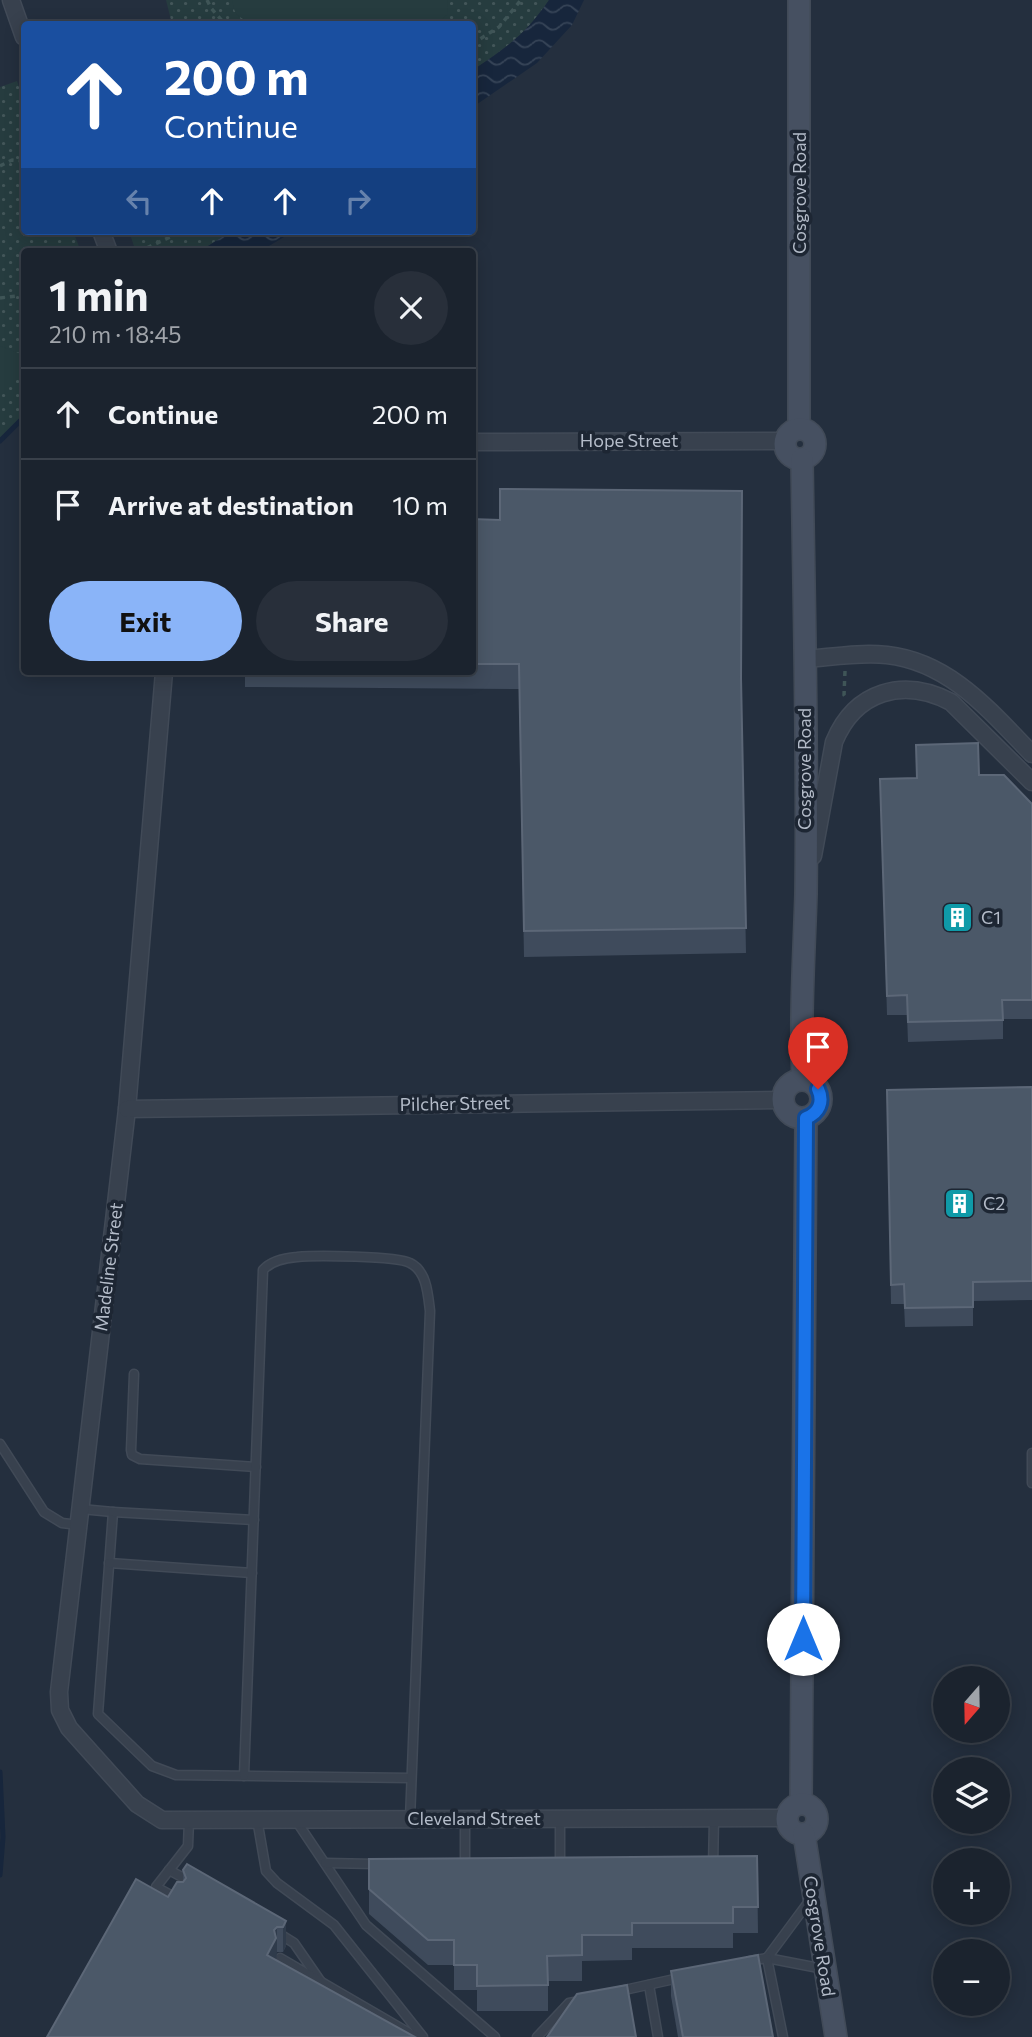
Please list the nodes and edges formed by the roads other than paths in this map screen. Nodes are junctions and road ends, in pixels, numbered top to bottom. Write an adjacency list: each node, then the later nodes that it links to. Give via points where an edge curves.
1 (11, 0): 3 (street)
2 (799, 0): 4 (main road, Cosgrove Road)
3 (21, 28)
4 (792, 435): 5 (street, Hope Street); 6 (main road, Cosgrove Road, via 809,432 815,444 811,454 802,459)
5 (476, 442)
6 (806, 659): 8 (street, via 885,655 933,667 962,685); 10 (main road, Cosgrove Road)
7 (164, 675): 13 (street, Madeline Street)
8 (1032, 754)
9 (1030, 777): 10 (street, via 940,696 898,690 870,698 849,716 834,742)
10 (806, 896): 11 (main road, Cosgrove Road)
11 (803, 1080): 12 (main road, via 791,1083); 14 (main road, via 815,1084 821,1095 820,1107)
12 (782, 1100): 13 (street, Pilcher Street); 14 (main road, via 790,1115)
13 (127, 1109): 20 (street, Madeline Street)
14 (806, 1118): 28 (main road)
15 (134, 1374): 18 (lane, via 132,1455)
16 (0, 1444): 23 (lane, via 44,1512)
17 (1032, 1453): 19 (lane)
18 (256, 1467): 22 (lane); 27 (lane, via 263,1270 270,1263 297,1256 390,1258 411,1263 427,1287 430,1311)
19 (1032, 1483)
20 (81, 1508): 21 (lane); 23 (street, Madeline Street)
21 (113, 1511): 22 (lane); 24 (lane)
22 (254, 1520): 25 (lane)
23 (79, 1525): 36 (street, Madeline Street, via 60,1710 69,1728 137,1804)
24 (109, 1563): 25 (lane); 26 (lane, via 98,1714 152,1766 176,1775)
25 (252, 1573): 26 (lane)
26 (244, 1776): 27 (lane)
27 (411, 1778): 32 (lane)
28 (794, 1811): 35 (street, Cleveland Street); 50 (main road, Cosgrove Road, via 788,1824 794,1832 804,1834)
29 (189, 1819): 30 (street, Cleveland Street); 36 (street, Cleveland Street); 48 (lane, via 188,1846)
30 (257, 1819): 31 (street, Cleveland Street); 63 (lane, via 266,1871 334,1925)
31 (295, 1819): 32 (street, Cleveland Street); 37 (lane)
32 (410, 1819): 33 (street, Cleveland Street)
33 (465, 1819): 34 (street, Cleveland Street); 40 (lane)
34 (560, 1819): 35 (street, Cleveland Street); 43 (lane)
35 (714, 1819): 46 (lane)
36 (162, 1820)
37 (325, 1863): 38 (lane); 64 (lane, via 366,1925)
38 (389, 1864)
39 (453, 1866): 40 (lane)
40 (466, 1866): 41 (lane)
41 (479, 1866)
42 (547, 1866): 43 (lane)
43 (560, 1866): 44 (lane)
44 (574, 1866)
45 (699, 1867): 46 (lane)
46 (713, 1867): 47 (lane)
47 (727, 1867)
48 (169, 1870): 49 (lane); 51 (lane, via 156,1887)
49 (203, 1889)
50 (813, 1896): 54 (lane); 56 (main road, Cosgrove Road)
51 (180, 1901)
52 (271, 1929): 58 (lane, via 294,1943)
53 (280, 1958): 58 (lane)
54 (767, 1958): 55 (lane); 56 (lane); 67 (lane)
55 (741, 1964)
56 (824, 1969): 68 (main road, Cosgrove Road)
57 (688, 1976): 59 (lane)
58 (321, 1982): 62 (lane)
59 (649, 1985): 60 (lane); 66 (lane)
60 (609, 1994)
61 (596, 1997): 65 (lane, via 569,2003)
62 (416, 2037)
63 (423, 2037)
64 (495, 2037)
65 (537, 2037)
66 (658, 2037)
67 (783, 2037)
68 (836, 2037)

